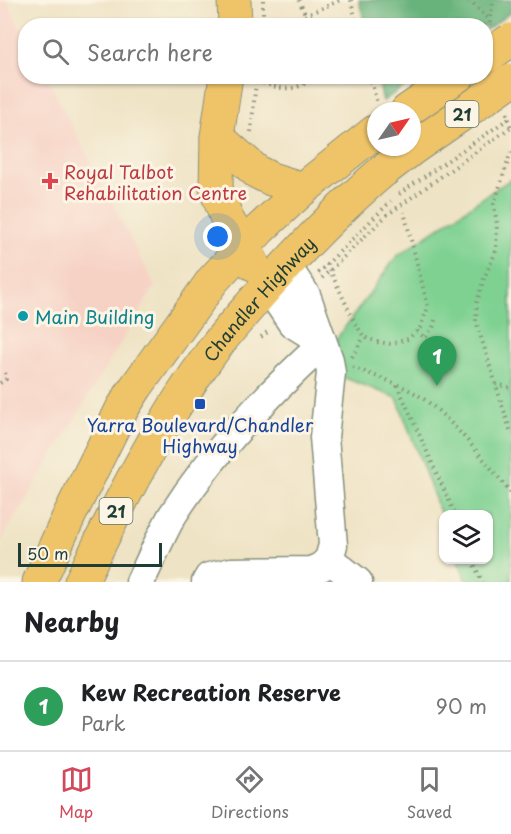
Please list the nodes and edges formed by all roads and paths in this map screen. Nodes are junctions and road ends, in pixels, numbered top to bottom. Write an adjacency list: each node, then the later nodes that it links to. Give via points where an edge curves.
1 (234, 0): 9 (main road)
2 (263, 0): 10 (path)
3 (299, 0): 8 (path)
4 (340, 0): 8 (path)
5 (351, 0): 13 (path)
6 (469, 0): 14 (path)
7 (493, 0): 15 (path)
8 (306, 15): 11 (path); 12 (path)
9 (235, 18)
10 (264, 18)
11 (300, 18)
12 (307, 18)
13 (355, 18)
14 (489, 18)
15 (490, 18)
16 (511, 40): 17 (main road, bridge)
17 (493, 52)
18 (511, 80): 37 (main road, Chandler Highway / 21, bridge, via 383,171 334,214)
19 (243, 84): 31 (main road)
20 (247, 84): 30 (path)
21 (264, 84): 22 (path, via 282,90)
22 (305, 84)
23 (372, 84): 25 (path)
24 (444, 84): 26 (main road, 21)
25 (378, 102)
26 (414, 102)
27 (511, 117): 36 (path, bridge, via 394,198 327,264)
28 (511, 128): 36 (path, via 383,219)
29 (367, 134): 33 (main road, 21)
30 (252, 136)
31 (218, 142): 33 (main road, via 257,172); 35 (main road, via 218,196)
32 (511, 152): 44 (path, via 494,204 498,224 496,251 477,302 476,321)
33 (303, 189): 35 (main road, 21)
34 (404, 212): 39 (path, via 428,302)
35 (252, 238): 37 (main road); 52 (main road, 21, via 213,280 132,394)
36 (330, 270): 40 (path)
37 (277, 276): 41 (lane, via 292,323); 53 (main road, Chandler Highway / 21, via 212,352 172,411)
38 (436, 316): 39 (path, via 434,327 425,338)
39 (417, 332): 40 (path, via 391,344)
40 (364, 337): 45 (path, via 351,359 352,366)
41 (322, 343): 50 (lane, via 331,373 324,437 333,545); 54 (lane, via 227,440 172,517)
42 (5, 371): 43 (path, via 6,379)
43 (0, 383)
44 (496, 384): 46 (path); 47 (path)
45 (397, 385): 48 (path, via 418,395 446,419); 49 (path)
46 (511, 388)
47 (511, 432)
48 (511, 494)
49 (453, 510)
50 (329, 559): 55 (lane, via 311,571 231,572 209,577); 56 (lane)
51 (474, 564): 57 (path)
52 (39, 582)
53 (81, 582)
54 (140, 582)
55 (206, 582)
56 (358, 582)
57 (482, 582)

